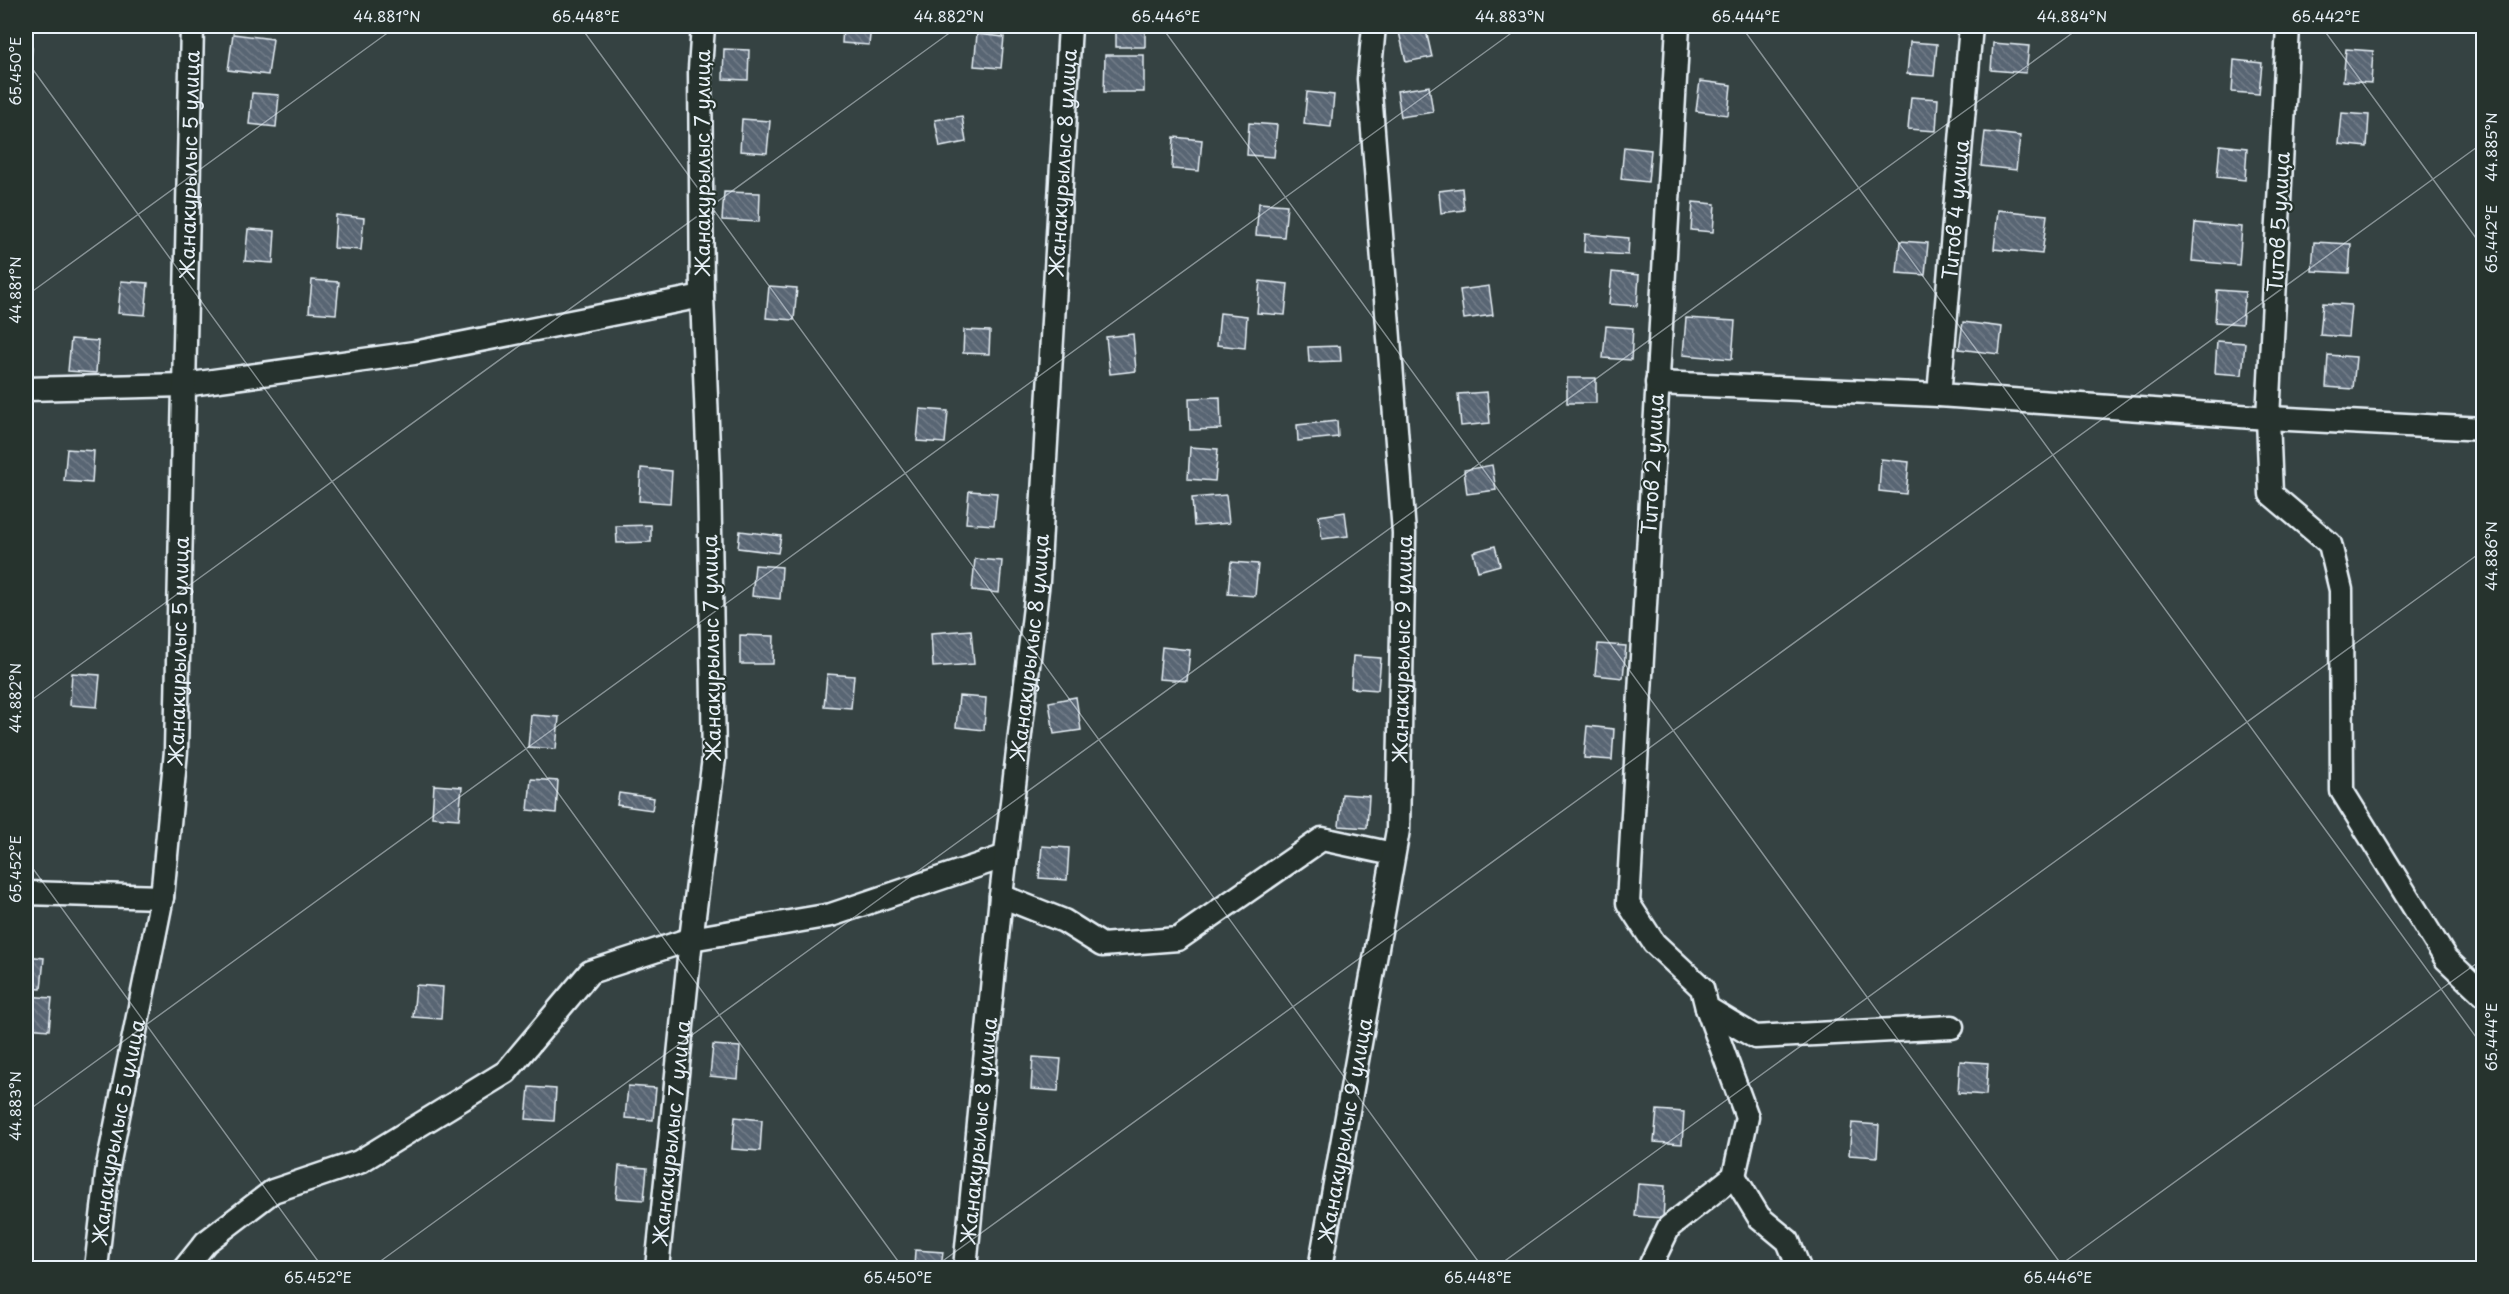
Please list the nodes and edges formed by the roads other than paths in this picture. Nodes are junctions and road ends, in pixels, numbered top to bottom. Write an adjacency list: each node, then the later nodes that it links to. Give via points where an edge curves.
1 (192, 26): 10 (street, Жанакурылыс 5 улица)
2 (703, 26): 8 (street, Жанакурылыс 7 улица)
3 (1070, 26): 16 (street, Жанакурылыс 8 улица, via 1038,581)
4 (1374, 26): 15 (street, Жанакурылыс 9 улица, via 1369,79 1404,533 1398,830)
5 (1678, 26): 9 (street, Титов 2 улица)
6 (1971, 26): 12 (street, Титов 4 улица)
7 (2288, 26): 13 (street, Титов 5 улица)
8 (702, 296): 10 (street, via 414,353); 20 (street, Жанакурылыс 7 улица, via 714,758)
9 (1657, 383): 12 (street); 22 (street, Титов 2 улица, via 1628,903 1654,943 1702,988)
10 (184, 385): 11 (street); 19 (street, Жанакурылыс 5 улица, via 176,751)
11 (26, 388)
12 (1939, 395): 13 (street)
13 (2268, 418): 14 (street); 21 (street, Титов 5 улица, via 2271,494 2331,544 2341,590 2342,791 2445,959)
14 (2484, 429)
15 (1394, 854): 18 (street, via 1322,839 1178,939 1102,945 1064,921); 29 (street, Жанакурылыс 9 улица)
16 (1006, 856): 18 (street, Жанакурылыс 8 улица); 20 (street, via 831,915)
17 (26, 893): 19 (street)
18 (1001, 896): 28 (street, Жанакурылыс 8 улица)
19 (162, 897): 25 (street, Жанакурылыс 5 улица, via 108,1166)
20 (691, 939): 26 (street, via 590,972 506,1072 359,1162 273,1191 206,1242); 27 (street, Жанакурылыс 7 улица)
21 (2484, 995)
22 (1707, 1008): 23 (street, via 1755,1037); 24 (street, via 1747,1117)
23 (1952, 1027)
24 (1734, 1176): 30 (street, via 1669,1227); 31 (street, via 1759,1217 1788,1241)
25 (96, 1269)
26 (185, 1269)
27 (657, 1269)
28 (965, 1269)
29 (1320, 1269)
30 (1652, 1269)
31 (1799, 1269)

